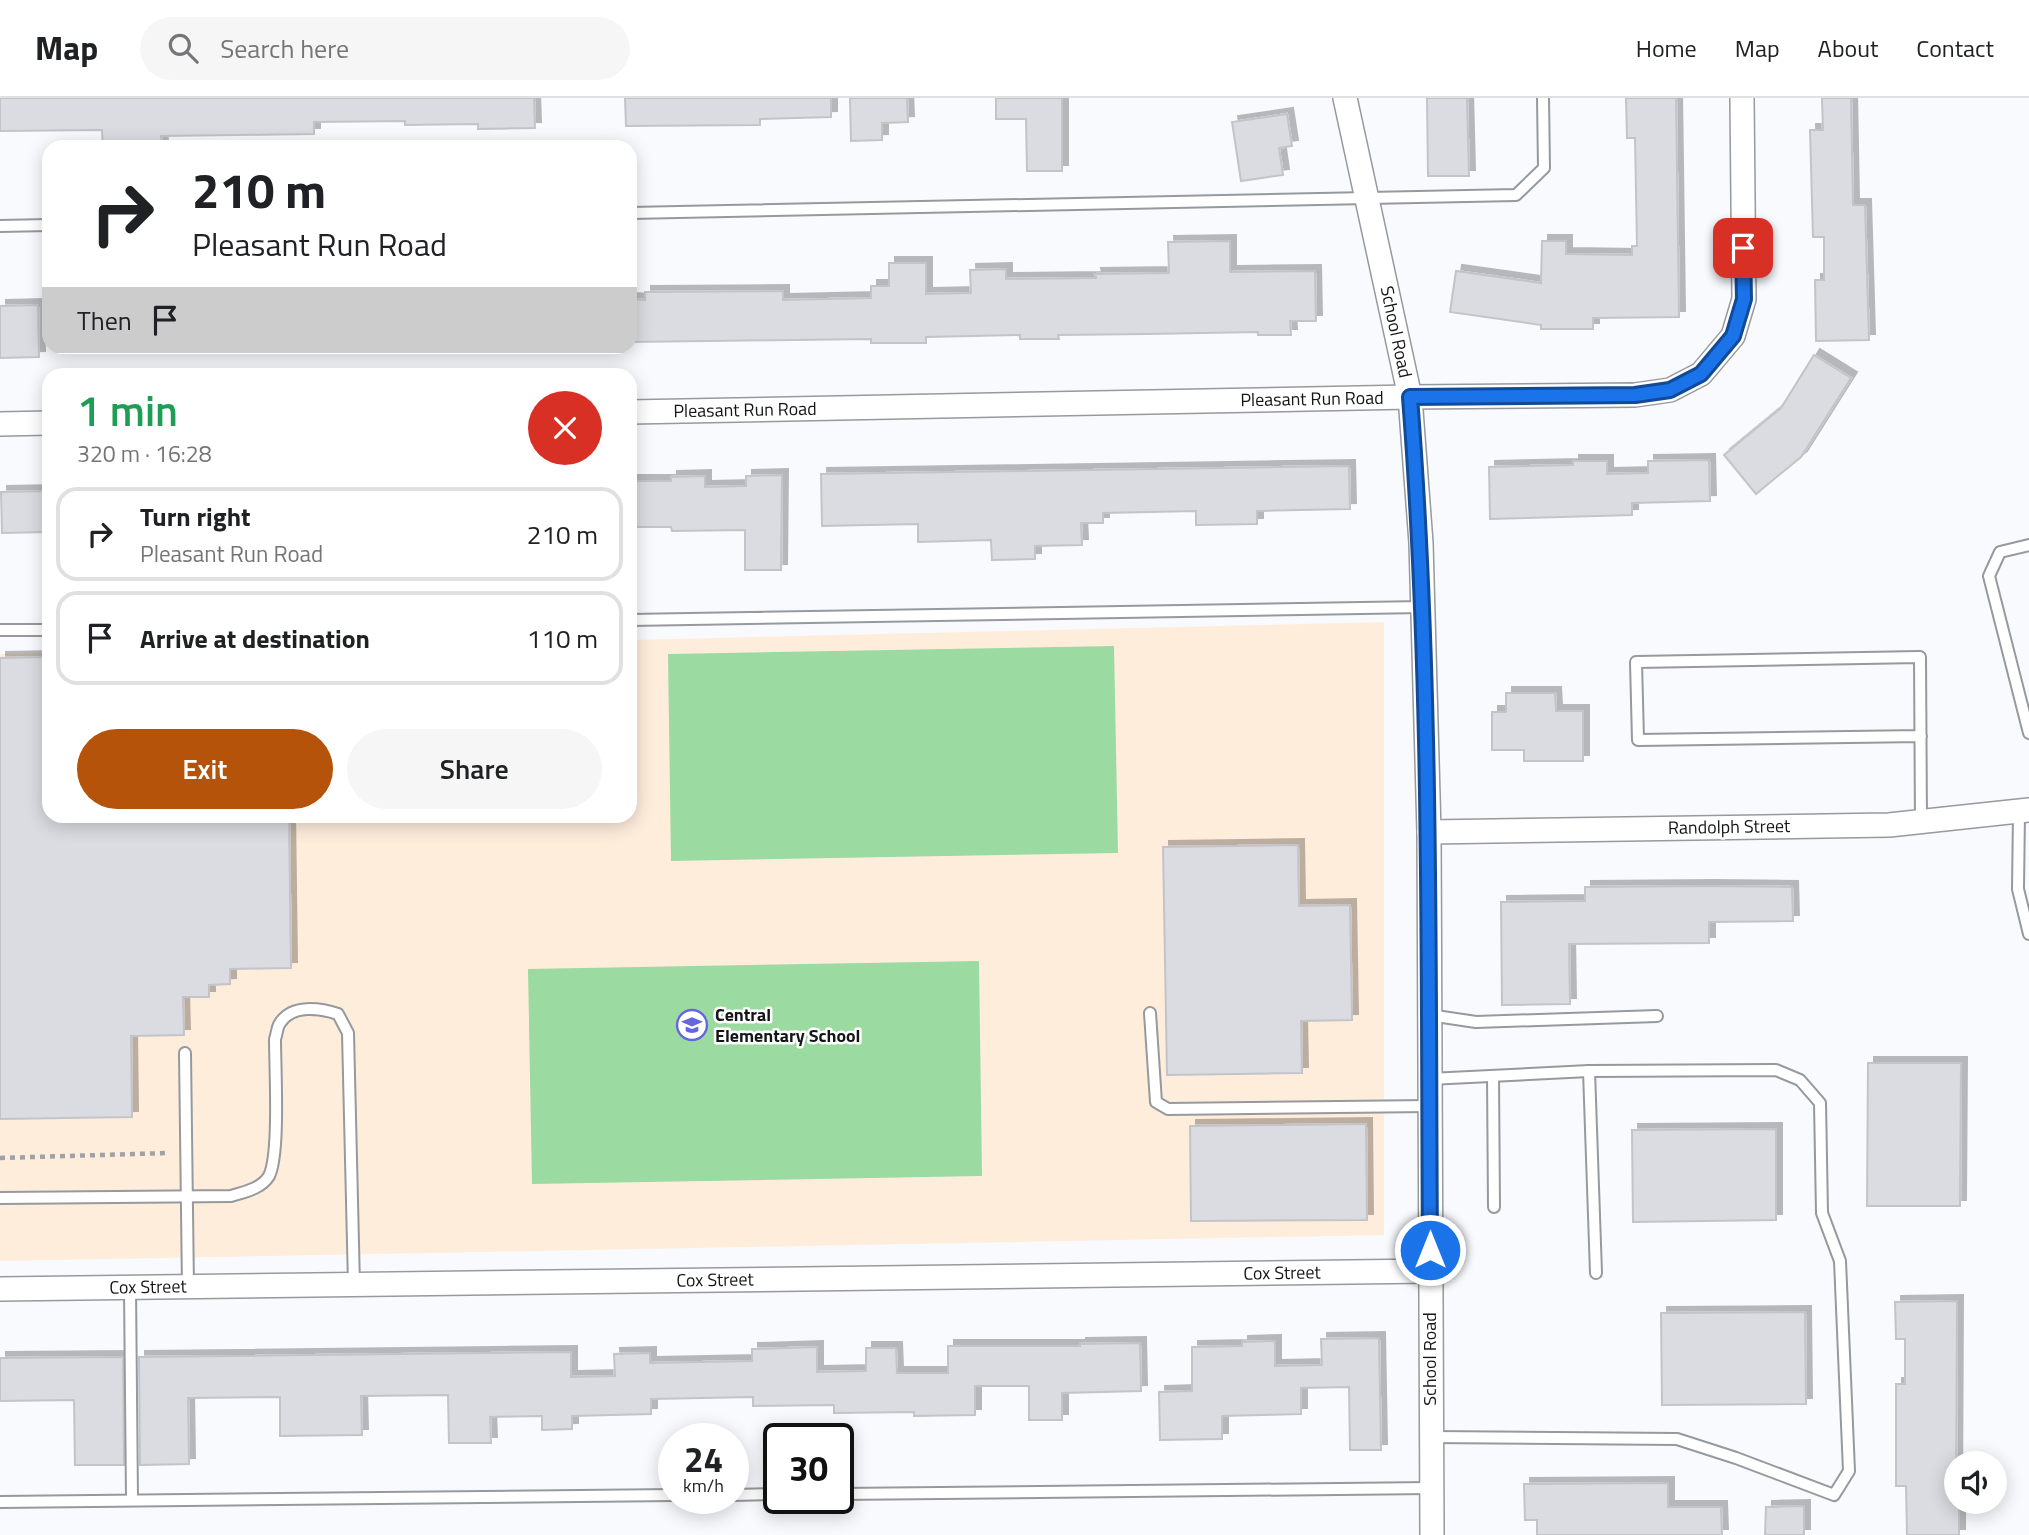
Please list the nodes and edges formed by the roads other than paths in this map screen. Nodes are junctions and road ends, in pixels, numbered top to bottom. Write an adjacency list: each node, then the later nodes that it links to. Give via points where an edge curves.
1 (1345, 98): 4 (street, School Road)
2 (1543, 98): 4 (lane, via 1544,168 1516,195)
3 (1742, 98): 8 (street, Pleasant Run Road, via 1744,299 1733,336 1701,374 1670,390 1635,395)
4 (1367, 199): 5 (lane); 8 (street, School Road)
5 (637, 213)
6 (42, 225): 7 (lane)
7 (0, 226)
8 (1410, 397): 9 (street, Pleasant Run Road); 13 (street, School Road)
9 (637, 412)
10 (42, 423): 11 (street)
11 (0, 424)
12 (2029, 545): 17 (lane, via 2000,552 1989,576)
13 (1423, 607): 14 (lane); 21 (street, School Road)
14 (637, 620)
15 (0, 630): 16 (lane)
16 (42, 630)
17 (2029, 733)
18 (1921, 736): 18 (lane, via 1920,657 1636,662 1638,740); 20 (lane)
19 (2024, 811): 20 (street, Randolph Street); 22 (lane, via 2018,889)
20 (1921, 822): 21 (street, Randolph Street)
21 (1429, 832): 24 (street, School Road)
22 (2029, 934)
23 (1150, 1013): 30 (lane, via 1156,1102 1168,1109)
24 (1429, 1015): 25 (lane, via 1476,1022); 29 (street, School Road)
25 (1657, 1016)
26 (185, 1053): 31 (lane)
27 (1589, 1071): 28 (lane); 35 (lane); 40 (lane, via 1776,1070 1800,1080 1820,1103 1822,1213 1840,1261 1849,1471 1834,1495 1676,1439)
28 (1493, 1076): 29 (lane); 33 (lane)
29 (1429, 1079): 30 (street, School Road)
30 (1429, 1106): 34 (street, School Road)
31 (187, 1196): 32 (lane); 36 (lane, via 231,1196 253,1190 268,1178 275,1156 275,1039 280,1022 298,1010 321,1008 338,1014 348,1033); 38 (lane)
32 (0, 1198)
33 (1494, 1207)
34 (1430, 1271): 36 (street, Cox Street); 40 (street, School Road)
35 (1596, 1273)
36 (354, 1285): 38 (street, Cox Street)
37 (130, 1287): 38 (street, Cox Street); 39 (street, Cox Street); 44 (lane)
38 (188, 1287)
39 (0, 1289)
40 (1431, 1437): 41 (street, School Road)
41 (1431, 1488): 42 (lane); 46 (street, School Road)
42 (854, 1494)
43 (658, 1495): 44 (lane)
44 (132, 1500): 45 (lane)
45 (0, 1502)
46 (1432, 1535)

